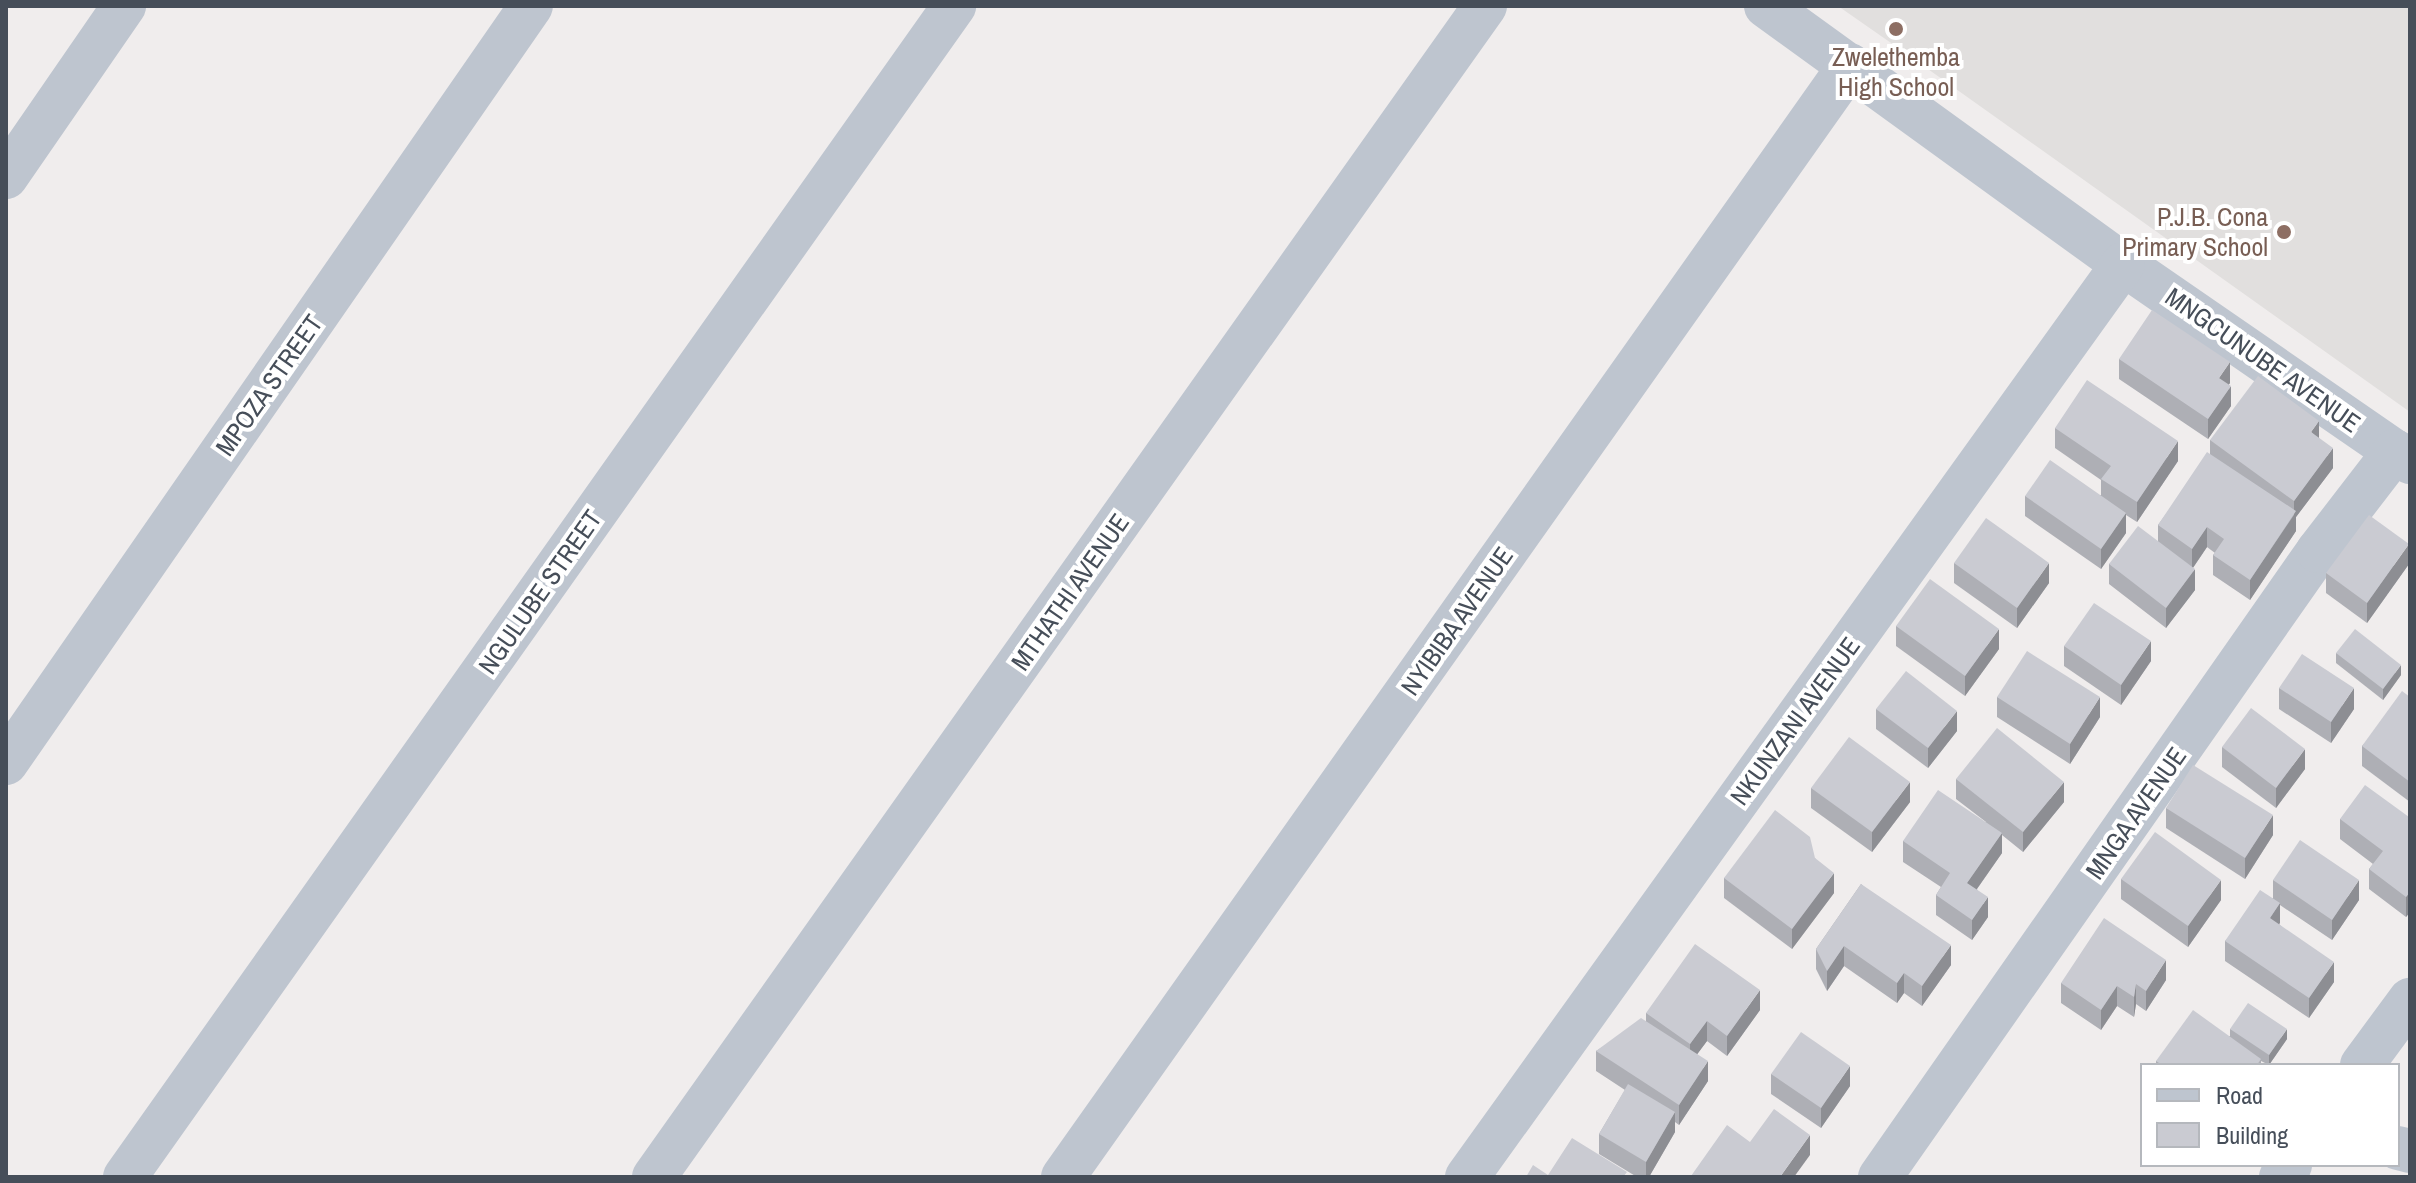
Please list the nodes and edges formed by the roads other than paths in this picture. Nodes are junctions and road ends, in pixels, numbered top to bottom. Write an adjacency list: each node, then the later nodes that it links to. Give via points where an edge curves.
1 (124, 6): 7 (street)
2 (531, 6): 10 (street, MPOZA STREET)
3 (954, 6): 13 (street, NGULUBE STREET)
4 (1485, 6): 14 (street, MTHATHI AVENUE)
5 (1768, 7): 6 (street, MNGCUNUBE AVENUE)
6 (1850, 65): 8 (street, MNGCUNUBE AVENUE); 15 (street, NYIBIBA AVENUE)
7 (6, 177)
8 (2123, 264): 9 (street, MNGCUNUBE AVENUE); 16 (street, NKUNZANI AVENUE)
9 (2402, 457): 17 (street, MNGA AVENUE, via 2318,551)
10 (6, 763)
11 (2410, 1000): 12 (street)
12 (2363, 1063)
13 (125, 1177)
14 (654, 1177)
15 (1063, 1177)
16 (1467, 1177)
17 (1880, 1177)

